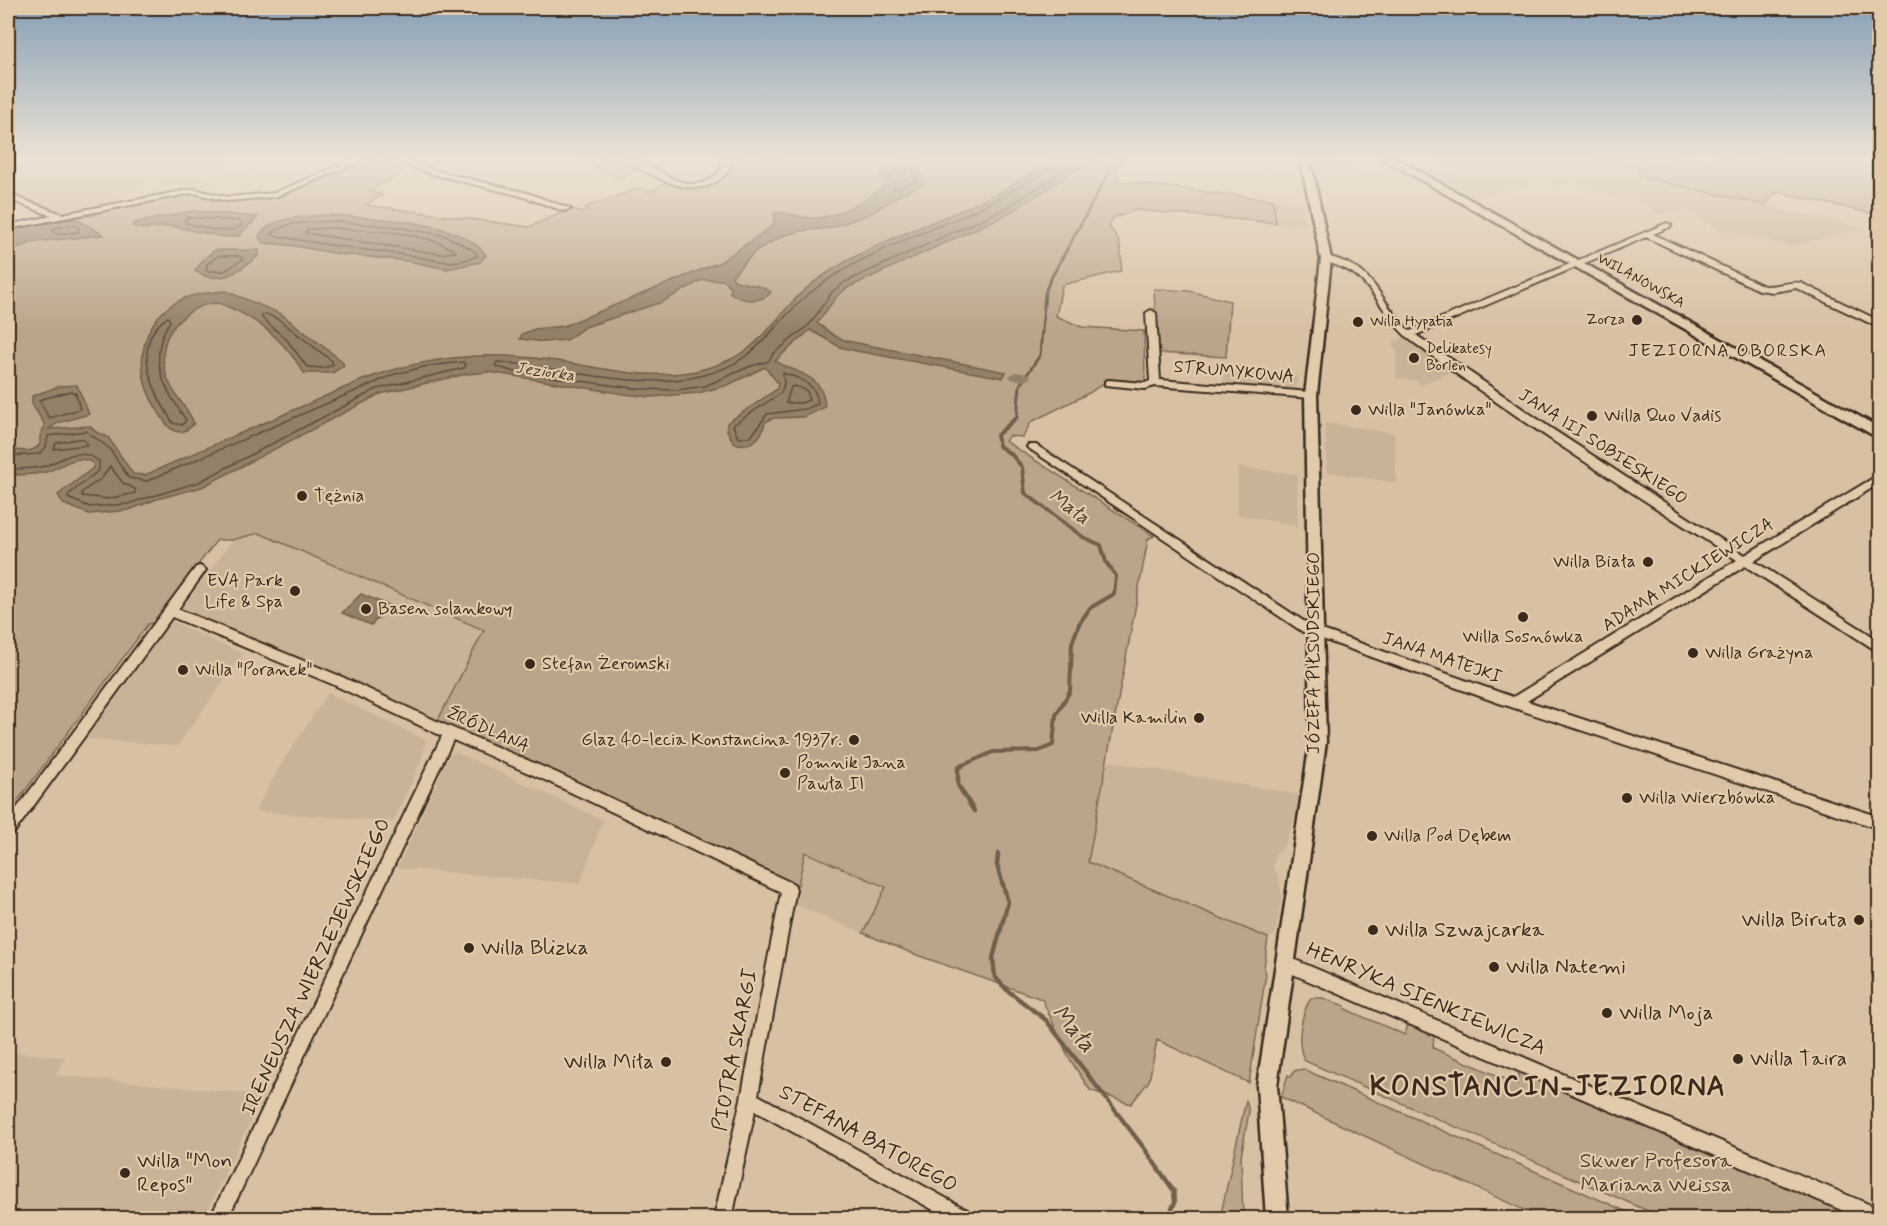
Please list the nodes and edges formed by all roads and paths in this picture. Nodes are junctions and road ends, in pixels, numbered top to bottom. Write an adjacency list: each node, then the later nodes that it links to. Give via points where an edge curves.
1 (63, 215): 4 (street)
2 (1317, 215): 8 (street, JÓZEFA PIŁSUDSKIEGO)
3 (1490, 215): 9 (main road, WILANOWSKA)
4 (59, 216): 6 (street)
5 (1667, 225): 7 (street)
6 (8, 227)
7 (1646, 234): 9 (street); 11 (street, via 1762,288 1798,285)
8 (1326, 259): 12 (street, JANA III SOBIESKIEGO, via 1350,265 1361,274 1401,327); 15 (street, JÓZEFA PIŁSUDSKIEGO)
9 (1576, 263): 12 (street); 16 (main road, WILANOWSKA)
10 (1151, 313): 13 (street, STRUMYKOWA)
11 (1880, 325)
12 (1411, 334): 19 (street, JANA III SOBIESKIEGO, via 1510,406)
13 (1155, 382): 14 (street, STRUMYKOWA, via 1146,386); 15 (street, STRUMYKOWA)
14 (1108, 383)
15 (1311, 395): 22 (street, JÓZEFA PIŁSUDSKIEGO)
16 (1880, 434)
17 (1032, 447): 22 (street, JANA MATEJKI)
18 (1880, 478): 19 (street, ADAMA MICKIEWICZA)
19 (1747, 561): 23 (street, JANA III SOBIESKIEGO); 24 (street, ADAMA MICKIEWICZA)
20 (200, 570): 21 (street)
21 (170, 611): 25 (street, ŹRÓDLANA, via 336,680); 27 (street)
22 (1317, 633): 24 (street, JANA MATEJKI); 29 (street, JÓZEFA PIŁSUDSKIEGO, via 1318,742)
23 (1880, 648)
24 (1515, 702): 26 (street, JANA MATEJKI)
25 (450, 733): 28 (street, ŹRÓDLANA); 31 (street, IRENEUSZA WIERZEJEWSKIEGO)
26 (1880, 823)
27 (8, 830)
28 (789, 889): 30 (street, PIOTRA SKARGI)
29 (1286, 964): 34 (street, JÓZEFA PIŁSUDSKIEGO, via 1267,1086); 35 (street, HENRYKA SIENKIEWICZA)
30 (749, 1099): 32 (street, PIOTRA SKARGI); 33 (street, STEFANA BATOREGO)
31 (219, 1218)
32 (723, 1218)
33 (965, 1218)
34 (1277, 1218)
35 (1880, 1218)

